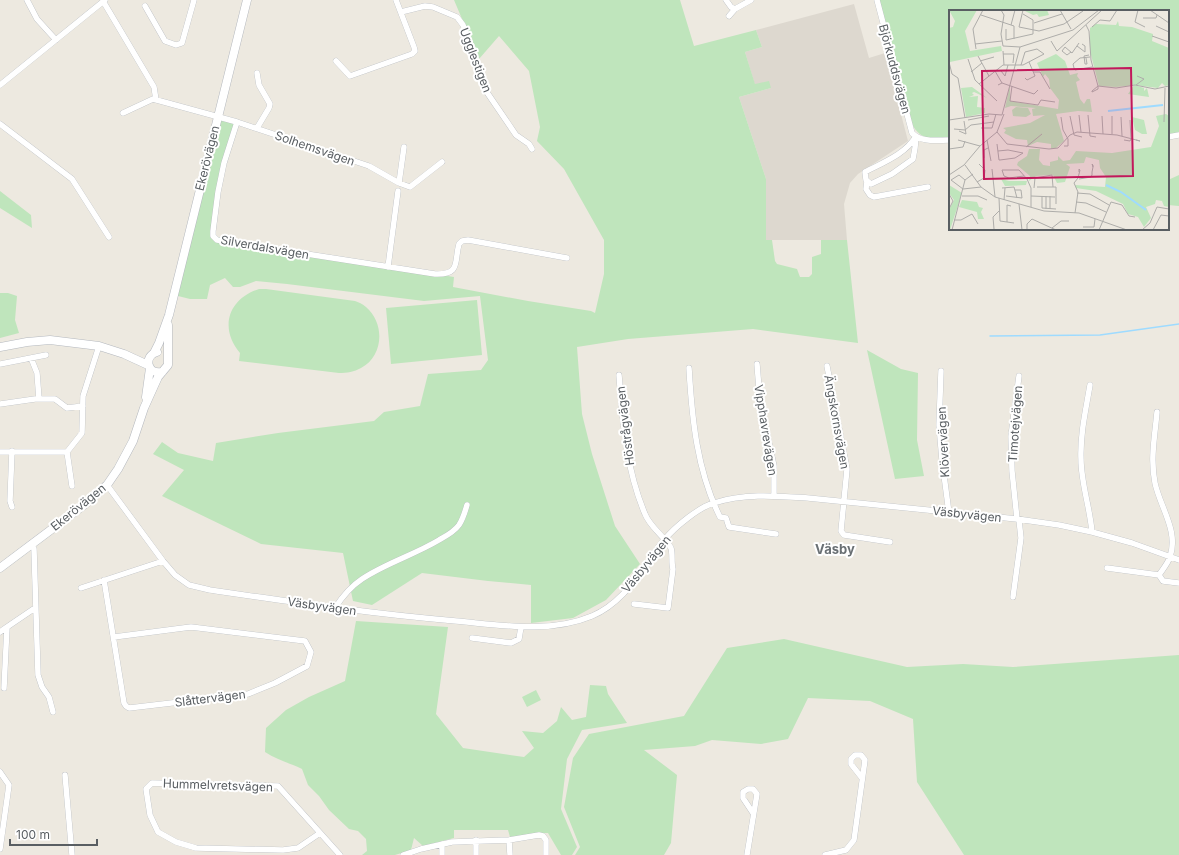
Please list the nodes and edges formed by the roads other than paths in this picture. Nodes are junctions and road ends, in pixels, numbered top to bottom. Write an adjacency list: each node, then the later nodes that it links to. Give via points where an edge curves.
1 (27, 0): 13 (street, via 37,19)
2 (194, 0): 9 (street, via 182,43 176,44 166,41)
3 (247, 0): 19 (main road, Ekerövägen)
4 (396, 0): 11 (street)
5 (726, 0): 10 (street)
6 (751, 0): 10 (street)
7 (877, 0): 24 (street, Björkuddsvägen, via 912,133)
8 (104, 1): 13 (street); 17 (street, via 154,87)
9 (145, 6)
10 (735, 9): 12 (street)
11 (401, 12): 14 (street, via 414,47 415,51 412,54 350,76); 28 (street, Ugglestigen, via 433,6 457,17 471,45 484,88 516,135)
12 (729, 16)
13 (56, 40): 16 (street)
14 (336, 60)
15 (257, 72): 22 (street, via 259,85 270,108)
16 (0, 85)
17 (156, 100): 18 (street, via 153,99); 19 (street, Solhemsvägen)
18 (123, 114)
19 (218, 116): 20 (street, Solhemsvägen); 37 (main road, Ekerövägen)
20 (237, 122): 22 (street, Solhemsvägen); 36 (street, Silverdalsvägen, via 218,192 213,231 213,236 217,240)
21 (0, 124): 34 (street, via 72,179)
22 (257, 128): 31 (street, Solhemsvägen, via 369,166)
23 (1179, 135): 25 (street)
24 (916, 136): 26 (street, via 923,140); 30 (street, via 902,152 865,172); 30 (street, via 913,159 892,174 871,184)
25 (1169, 136)
26 (949, 140)
27 (404, 147): 31 (street)
28 (532, 149)
29 (442, 162): 31 (street, Solhemsvägen, via 410,187)
30 (867, 181): 32 (street, via 866,188 874,197)
31 (399, 183)
32 (928, 188)
33 (398, 191): 36 (street)
34 (109, 237)
35 (567, 258): 36 (street, Silverdalsvägen, via 468,240 458,244 455,266 451,272 445,274)
36 (388, 267)
37 (169, 315): 41 (main road, Ekerövägen, via 159,343); 44 (main road, Ekerövägen)
38 (99, 346): 39 (main road, via 50,340); 40 (main road); 57 (street)
39 (0, 347)
40 (124, 354): 41 (main road); 48 (main road)
41 (152, 354): 44 (main road, via 161,353); 48 (main road, via 149,358)
42 (46, 355): 43 (street)
43 (32, 358): 45 (street); 55 (street, via 37,373)
44 (167, 359): 51 (main road, via 167,368)
45 (0, 364)
46 (757, 364): 65 (street, Vipphavrevägen, via 760,402 774,466)
47 (827, 366): 66 (street, Ängskornsvägen, via 848,469)
48 (149, 367): 51 (main road, via 155,372); 58 (main road, Ekerövägen)
49 (689, 368): 67 (street, via 699,456)
50 (941, 371): 70 (street, Klövervägen, via 939,425)
51 (162, 372): 58 (main road, Ekerövägen)
52 (619, 376): 74 (street, Höstrågvägen, via 624,437 632,479 646,516)
53 (1018, 376): 71 (street, Timotejvägen, via 1011,436)
54 (1090, 385): 72 (street, via 1081,459)
55 (39, 399): 56 (street); 57 (street, via 55,399 67,408)
56 (0, 404)
57 (83, 406): 62 (street, via 82,433)
58 (144, 408): 63 (main road, Ekerövägen, via 133,441)
59 (1157, 412): 77 (street, via 1152,459 1154,483 1173,533 1174,543)
60 (12, 451): 61 (street); 62 (street); 69 (street)
61 (0, 452)
62 (67, 452): 64 (street)
63 (107, 485): 76 (main road, Ekerövägen); 79 (street, Väsbyvägen)
64 (72, 486)
65 (774, 496): 66 (street, Väsbyvägen); 67 (street, Väsbyvägen, via 743,496)
66 (844, 502): 70 (street, Väsbyvägen); 75 (street, Ängskornsvägen, via 840,531 844,535)
67 (713, 503): 73 (street, via 720,517 726,518 729,527); 74 (street, Väsbyvägen, via 686,519)
68 (467, 505): 89 (street, via 458,526 449,534 362,579 346,592)
69 (12, 507)
70 (949, 513): 71 (street, Väsbyvägen)
71 (1018, 520): 72 (street, Väsbyvägen); 86 (street, Timotejvägen, via 1021,538)
72 (1092, 532): 77 (street, Väsbyvägen)
73 (776, 534)
74 (664, 540): 87 (street, Höstrågvägen, via 672,549 673,569 668,608); 91 (street, Väsbyvägen, via 632,585 613,603 592,616 556,626)
75 (890, 542)
76 (31, 544): 80 (main road, Ekerövägen); 88 (street, via 34,549)
77 (1170, 557): 78 (street, Väsbyvägen); 82 (street)
78 (1179, 560)
79 (163, 561): 83 (street); 89 (street, Väsbyvägen, via 189,585)
80 (0, 568)
81 (1107, 568): 82 (street)
82 (1159, 575): 84 (street, via 1163,581)
83 (104, 580): 85 (street); 93 (street, Slåttervägen)
84 (1179, 583)
85 (81, 588)
86 (1013, 597)
87 (634, 604)
88 (35, 608): 90 (street); 96 (street, via 38,675)
89 (335, 608): 91 (street, Väsbyvägen)
90 (7, 627): 92 (street); 95 (street)
91 (521, 627): 94 (street, via 519,639 511,643)
92 (0, 632)
93 (114, 637): 93 (street, Slåttervägen, via 124,703 129,708 248,694 275,684 307,666 311,652 305,641 191,626)
94 (472, 638)
95 (4, 688)
96 (53, 712)
97 (0, 772): 105 (street, via 9,785)
98 (65, 775): 106 (street)
99 (862, 778): 114 (street, via 854,840 846,850)
100 (753, 813): 113 (street)
101 (320, 832): 101 (street, Hummelvretsvägen, via 278,786 152,783 146,789 150,815 158,832 176,842 196,848 284,850 298,848); 107 (street, Hummelvretsvägen)
102 (476, 840): 103 (street); 104 (street); 110 (street)
103 (510, 840): 111 (street); 112 (street, via 543,836 546,840)
104 (442, 844): 108 (street); 109 (street)
105 (0, 849)
106 (72, 855)
107 (340, 855)
108 (403, 855)
109 (442, 855)
110 (476, 855)
111 (510, 855)
112 (546, 855)
113 (747, 855)
114 (825, 855)

